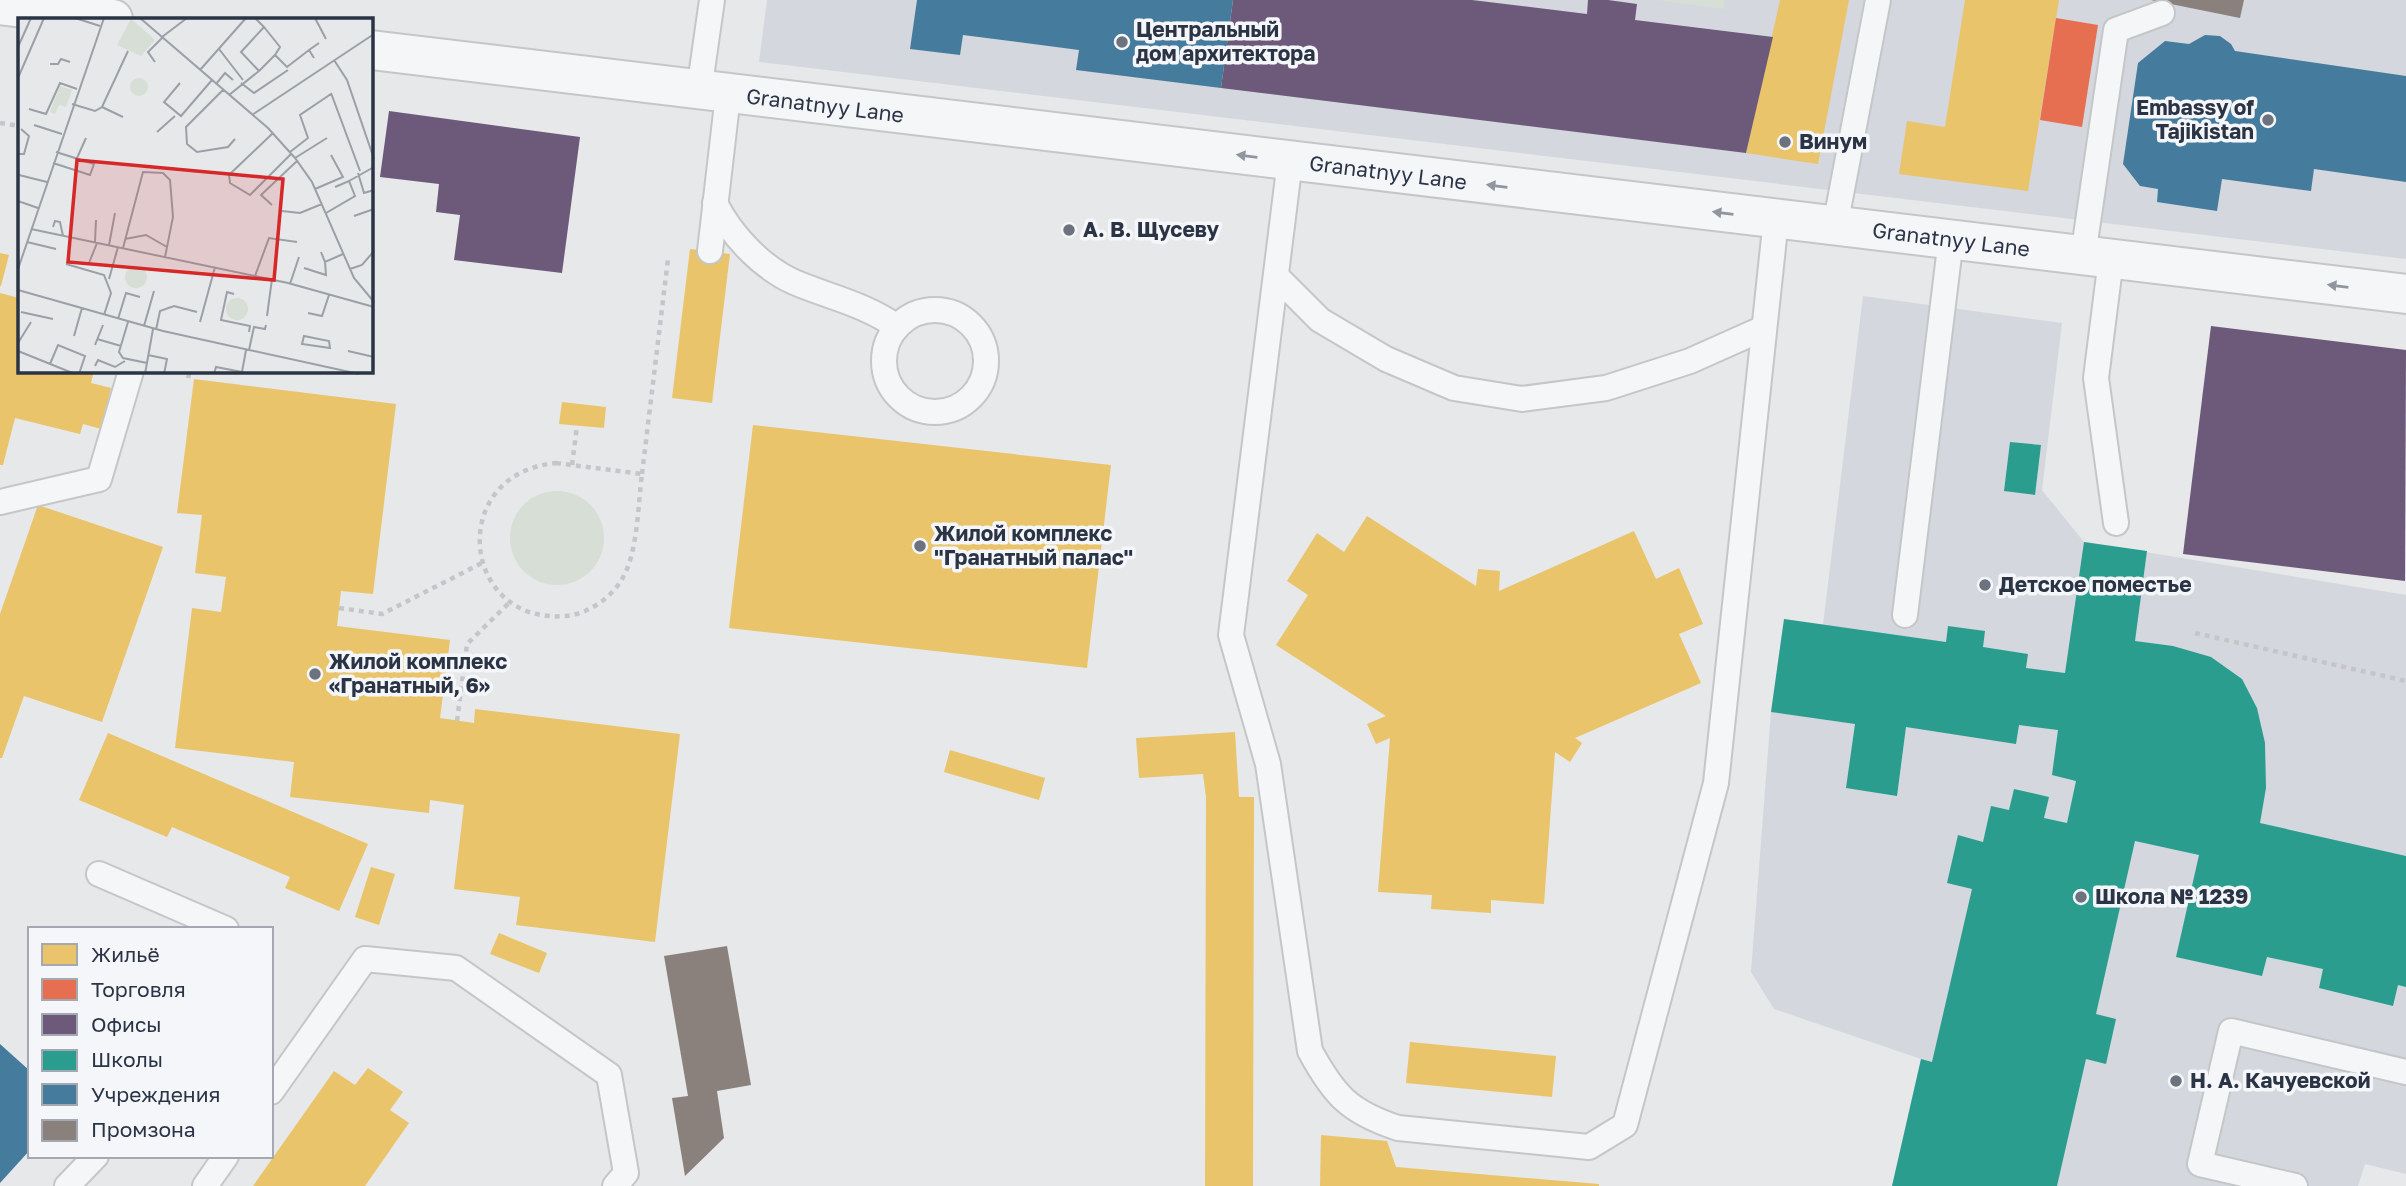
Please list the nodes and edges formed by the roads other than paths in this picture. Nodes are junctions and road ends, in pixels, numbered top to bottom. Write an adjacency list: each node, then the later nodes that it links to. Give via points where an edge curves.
1 (712, 0): 7 (lane)
2 (1878, 0): 11 (lane)
3 (17, 5): 5 (street)
4 (2162, 13): 14 (lane, via 2116,30)
5 (106, 18)
6 (373, 50): 7 (street, Granatnyy Lane)
7 (714, 93): 8 (street, Granatnyy Lane, one-way to 7); 9 (lane)
8 (1290, 161): 10 (street, Granatnyy Lane, one-way to 8); 15 (lane)
9 (715, 203): 13 (lane); 17 (lane, via 726,225 753,254 792,281 847,300)
10 (1776, 219): 11 (street, Granatnyy Lane); 18 (lane)
11 (1835, 226): 12 (street, Granatnyy Lane)
12 (1951, 239): 14 (street, Granatnyy Lane); 22 (lane)
13 (710, 251)
14 (2097, 257): 16 (street, Granatnyy Lane, one-way to 14); 21 (lane, via 2096,378)
15 (1277, 277): 18 (lane, via 1320,320 1386,359 1454,388 1522,399 1606,388 1690,361); 18 (lane, via 1231,635 1268,764 1310,1051 1346,1103 1369,1118 1398,1128 1589,1147 1625,1125 1716,783)
16 (2406, 294)
17 (897, 327): 17 (lane, via 884,355 886,375 894,393 910,406 929,413 950,411 967,402 981,386 987,367 985,347 976,329 960,316 941,309 921,311)
18 (1764, 328)
19 (130, 373): 20 (lane, via 99,479)
20 (0, 502)
21 (2116, 523)
22 (1905, 615)
23 (99, 874): 24 (lane)
24 (221, 927)
25 (2406, 1072): 32 (lane, via 2231,1031 2200,1164)
26 (273, 1089): 31 (lane, via 365,959 456,968 609,1075 626,1173)
27 (94, 1158): 29 (lane)
28 (225, 1158): 30 (lane)
29 (67, 1186)
30 (205, 1186)
31 (614, 1186)
32 (2295, 1186)

